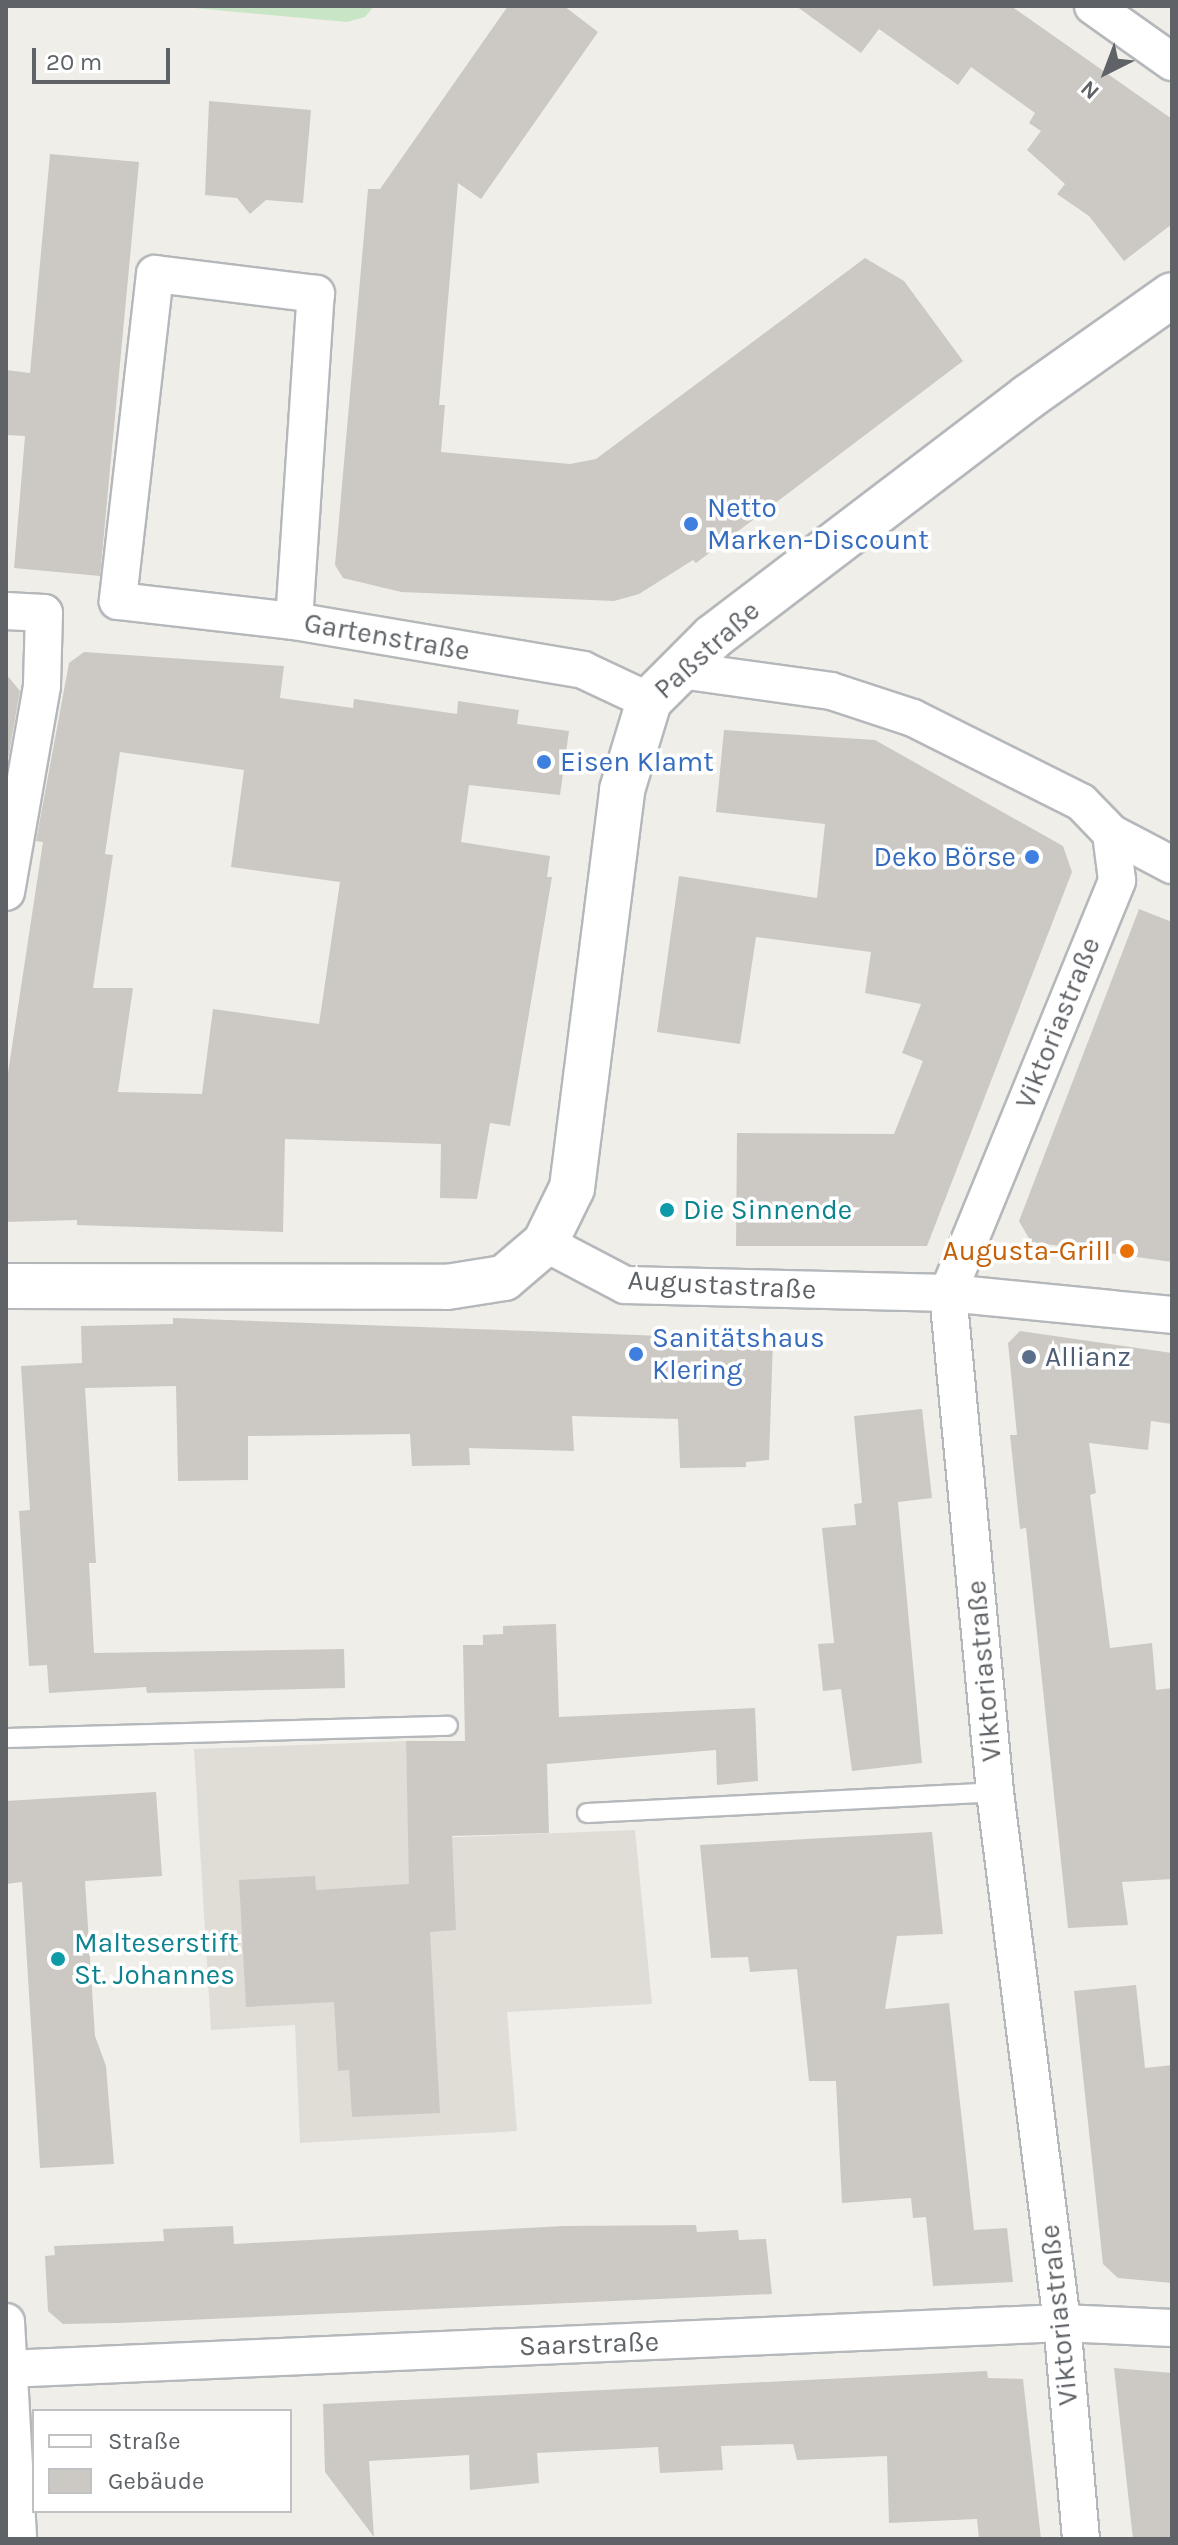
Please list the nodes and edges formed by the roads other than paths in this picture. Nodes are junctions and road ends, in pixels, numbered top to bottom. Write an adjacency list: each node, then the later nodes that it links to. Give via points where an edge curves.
1 (1093, 6): 2 (street)
2 (1172, 62)
3 (1172, 295): 6 (street, Paßstraße, via 1028,397 721,631)
4 (6, 611): 10 (street, via 44,613 42,686)
5 (294, 621): 5 (street, Gartenstraße, via 316,294 155,274 118,601); 7 (street, Gartenstraße, via 583,670)
6 (680, 670): 7 (street, Paßstraße); 8 (street, via 831,691 913,718 1081,802)
7 (649, 701): 11 (street, Paßstraße, via 622,790 572,1188)
8 (1111, 833): 9 (street); 13 (street, Viktoriastraße, via 1117,880)
9 (1172, 865)
10 (6, 892)
11 (545, 1243): 12 (street, via 504,1278 447,1287); 13 (street, Augustastraße, via 625,1285)
12 (6, 1286)
13 (948, 1293): 14 (street, Augustastraße); 17 (street, Viktoriastraße)
14 (1172, 1315)
15 (448, 1726): 16 (lane)
16 (6, 1738)
17 (995, 1792): 18 (lane); 20 (street, Viktoriastraße)
18 (587, 1813)
19 (6, 2322): 22 (street)
20 (1062, 2323): 21 (street, Saarstraße); 22 (street, Saarstraße); 24 (street, Viktoriastraße)
21 (1172, 2328)
22 (8, 2368): 23 (street)
23 (18, 2539)
24 (1081, 2539)

